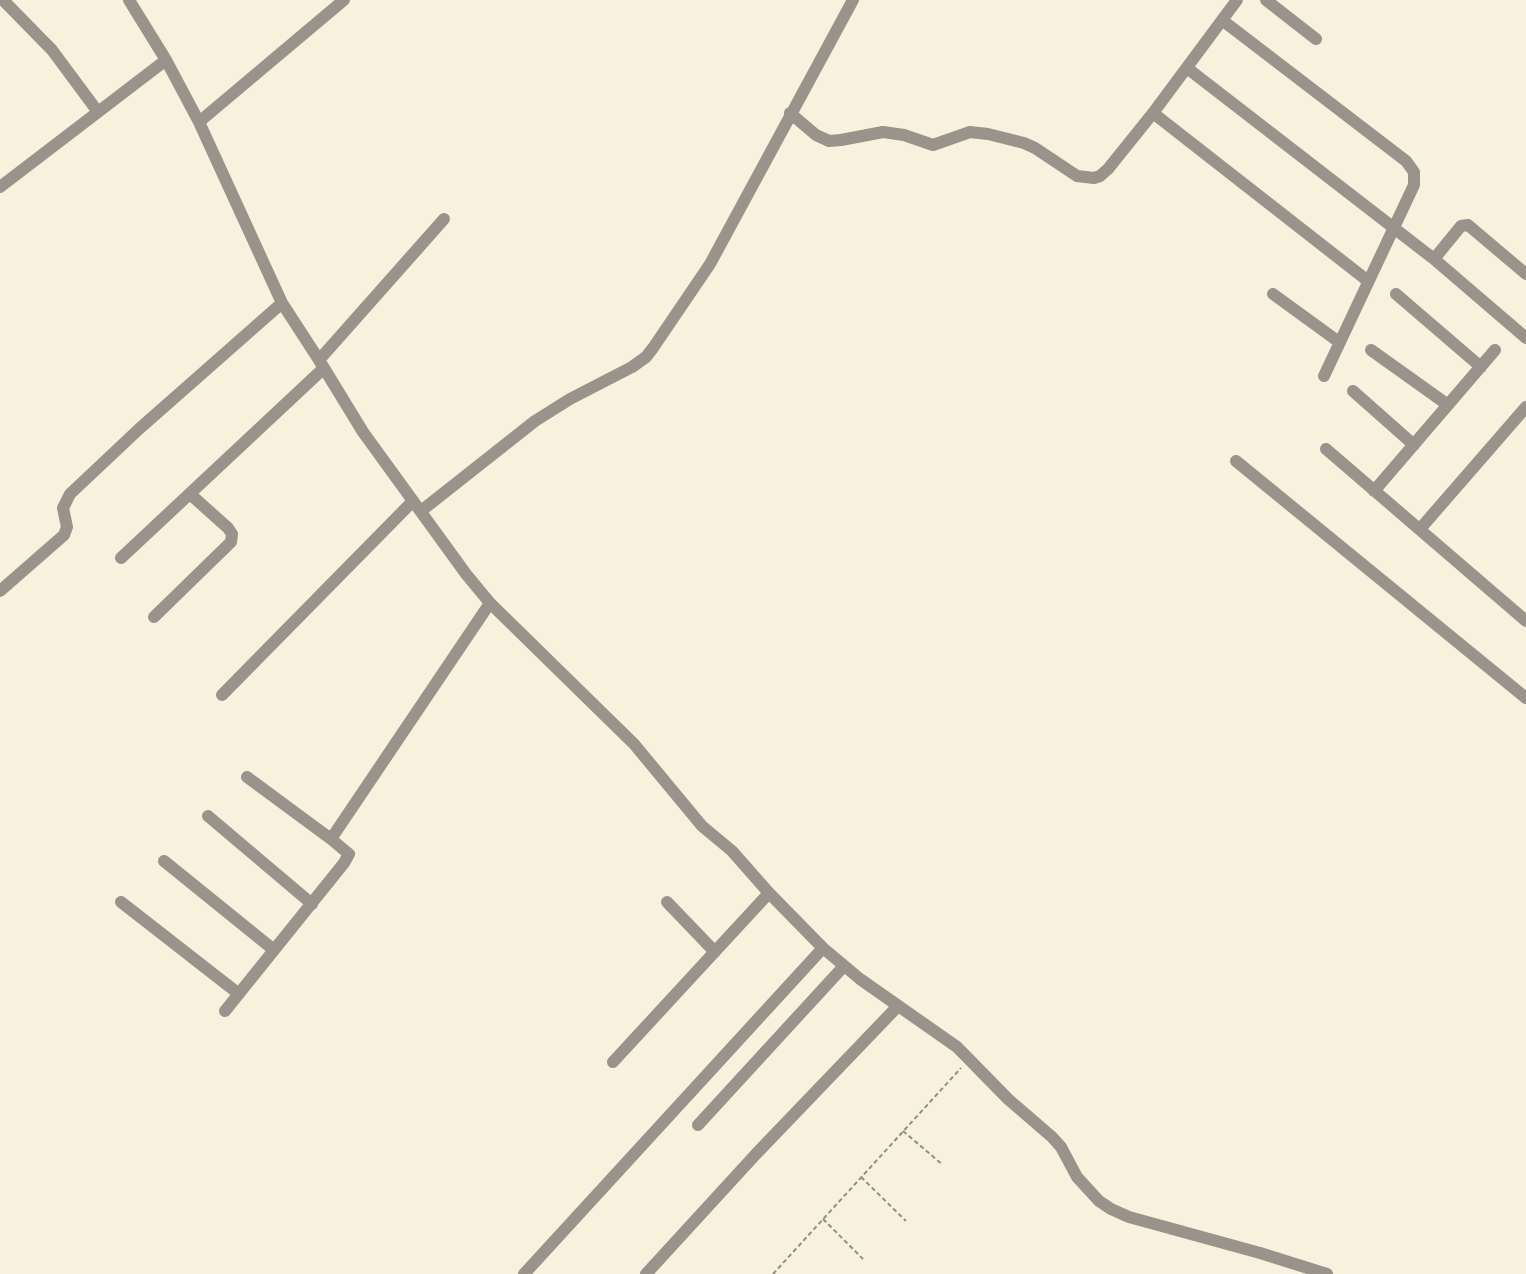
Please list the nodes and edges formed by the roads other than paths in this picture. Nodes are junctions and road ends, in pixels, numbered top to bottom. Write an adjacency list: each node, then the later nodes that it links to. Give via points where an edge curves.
1 (3, 0): 11 (street, via 52,50)
2 (129, 0): 9 (street)
3 (344, 0): 14 (street)
4 (853, 0): 12 (street)
5 (1237, 0): 7 (street)
6 (1266, 0): 8 (street)
7 (1222, 20): 10 (street); 17 (street, via 1412,167 1414,184)
8 (1316, 39)
9 (166, 60): 11 (street); 14 (street)
10 (1186, 68): 13 (street); 17 (street)
11 (98, 112): 15 (street)
12 (790, 113): 13 (street, via 829,141 883,132 933,145 970,132 988,134 1029,145 1086,178 1100,176 1108,169); 39 (street, via 710,264 646,357 536,421)
13 (1153, 113): 20 (street)
14 (199, 122): 23 (street)
15 (0, 187)
16 (444, 219): 28 (street)
17 (1393, 229): 18 (street); 20 (street)
18 (1434, 259): 19 (street, via 1461,226 1468,225); 24 (street)
19 (1526, 274)
20 (1368, 281): 25 (street)
21 (1273, 294): 25 (street)
22 (1396, 294): 29 (street)
23 (282, 303): 28 (street); 42 (street, via 70,494 63,508 67,527 64,535)
24 (1526, 338)
25 (1340, 342): 30 (street)
26 (1371, 350): 32 (street)
27 (1495, 350): 29 (street)
28 (322, 364): 38 (street); 39 (street, via 363,432)
29 (1481, 367): 32 (street)
30 (1324, 376)
31 (1353, 391): 34 (street)
32 (1448, 405): 34 (street)
33 (1526, 407): 40 (street)
34 (1414, 445): 37 (street)
35 (1326, 449): 37 (street)
36 (1236, 461): 47 (street)
37 (1374, 491): 40 (street)
38 (190, 494): 41 (street); 44 (street, via 228,528 231,542)
39 (417, 506): 43 (street); 46 (street)
40 (1420, 530): 45 (street)
41 (121, 558)
42 (0, 591)
43 (490, 603): 50 (street); 52 (street, via 634,744 702,826 732,851)
44 (154, 617)
45 (1526, 621)
46 (222, 695)
47 (1526, 698)
48 (247, 777): 50 (street)
49 (208, 816): 55 (street)
50 (331, 839): 55 (street, via 346,850 348,858)
51 (164, 861): 57 (street)
52 (769, 893): 56 (street); 58 (street)
53 (121, 902): 60 (street)
54 (667, 902): 58 (street)
55 (312, 904): 57 (street)
56 (824, 948): 59 (street); 65 (street)
57 (274, 950): 60 (street)
58 (715, 952): 63 (street)
59 (844, 966): 61 (street); 64 (street)
60 (238, 994): 62 (street)
61 (898, 1006): 66 (street); 67 (street, via 945,1037 1052,1137 1086,1189 1111,1209)
62 (225, 1011)
63 (613, 1062)
64 (698, 1125)
65 (524, 1274)
66 (646, 1274)
67 (1327, 1274)

